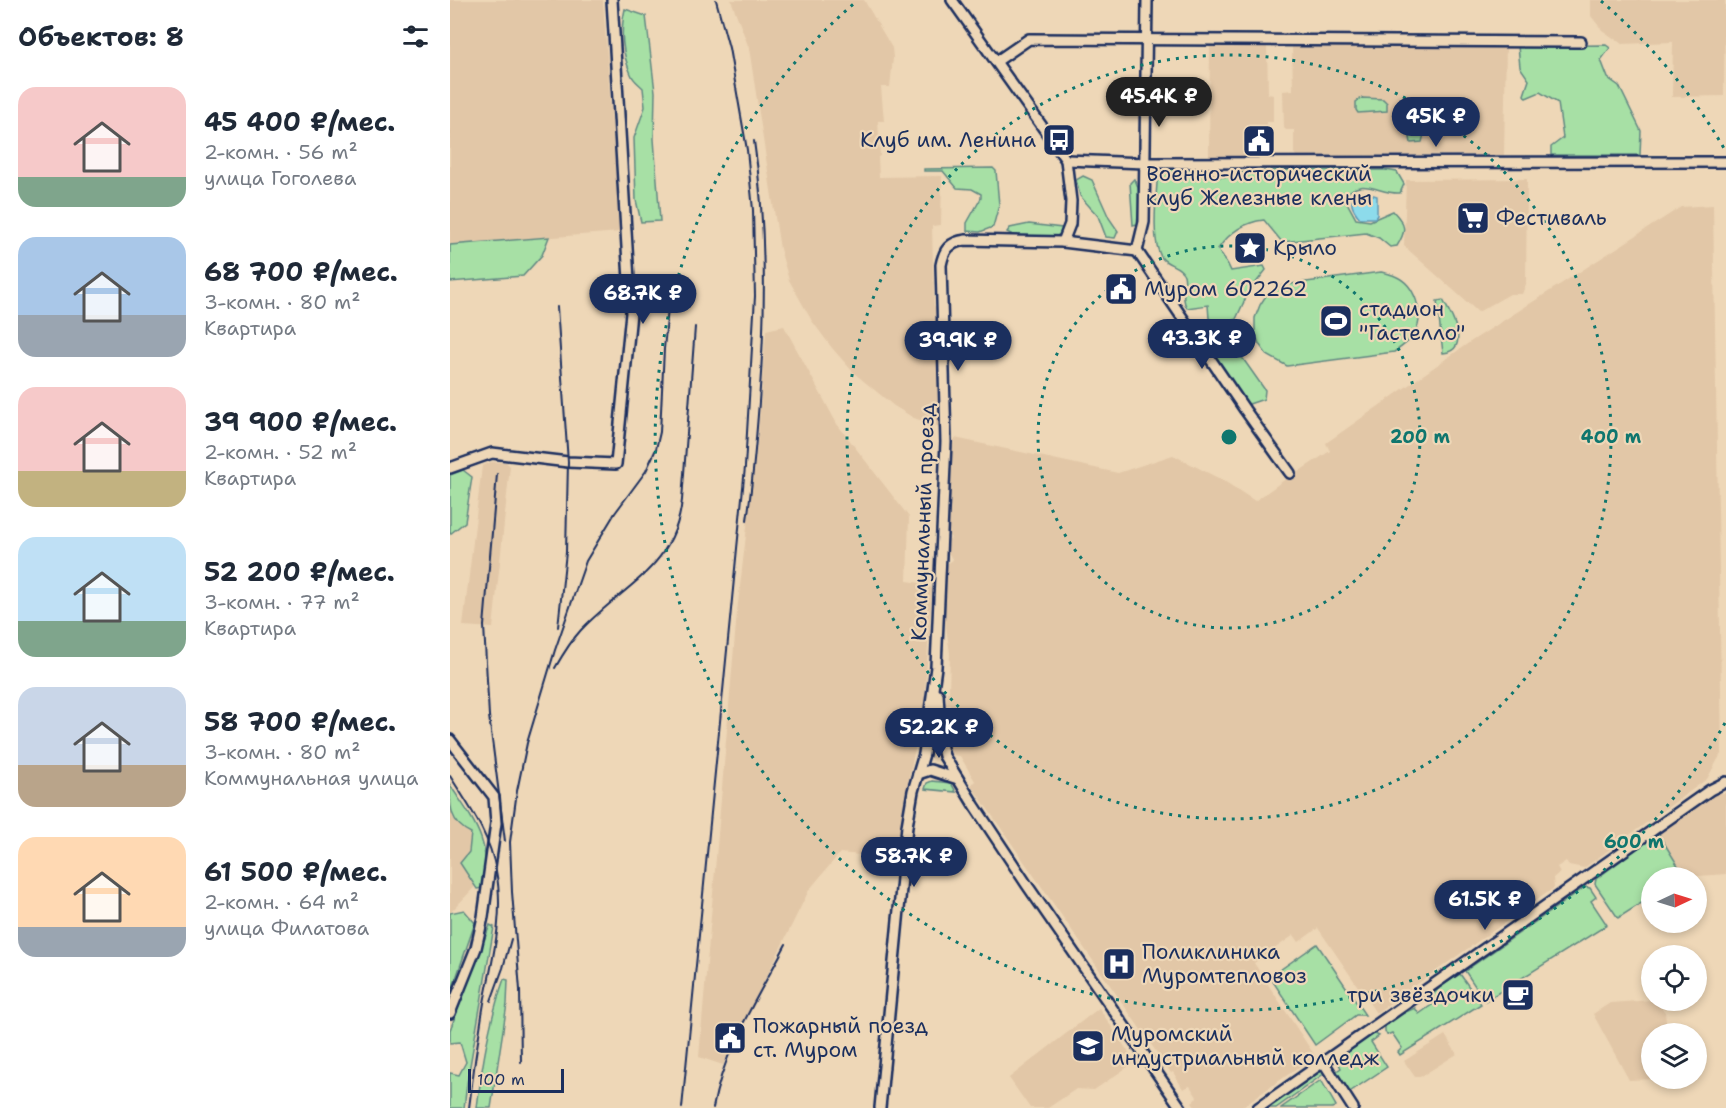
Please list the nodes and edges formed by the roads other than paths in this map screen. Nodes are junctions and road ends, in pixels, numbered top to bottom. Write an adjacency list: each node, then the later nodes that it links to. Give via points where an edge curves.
1 (612, 0): 12 (street, via 631,313 616,464 492,453)
2 (952, 0): 6 (street)
3 (1147, 0): 4 (street)
4 (1146, 40): 5 (street); 6 (street, via 1029,39); 9 (street)
5 (1581, 42)
6 (997, 62): 7 (street)
7 (1066, 160): 9 (street); 10 (street, via 1071,201 1070,224)
8 (1726, 162): 9 (street)
9 (1145, 163): 11 (street, via 1144,222)
10 (1063, 242): 11 (street, Коммунальный проезд); 14 (street, Коммунальный проезд, via 957,241 943,253 946,442)
11 (1137, 251): 13 (street)
12 (450, 468)
13 (1290, 473)
14 (936, 667): 16 (street); 17 (street, via 941,744)
15 (450, 740): 19 (street, via 495,797 496,823 481,928)
16 (918, 774): 17 (street, via 930,770); 21 (street, via 907,826)
17 (958, 778): 22 (street)
18 (1726, 782): 20 (street)
19 (450, 1013)
20 (1324, 1063): 23 (street); 24 (street)
21 (880, 1108)
22 (1181, 1108)
23 (1258, 1108)
24 (1353, 1108)

